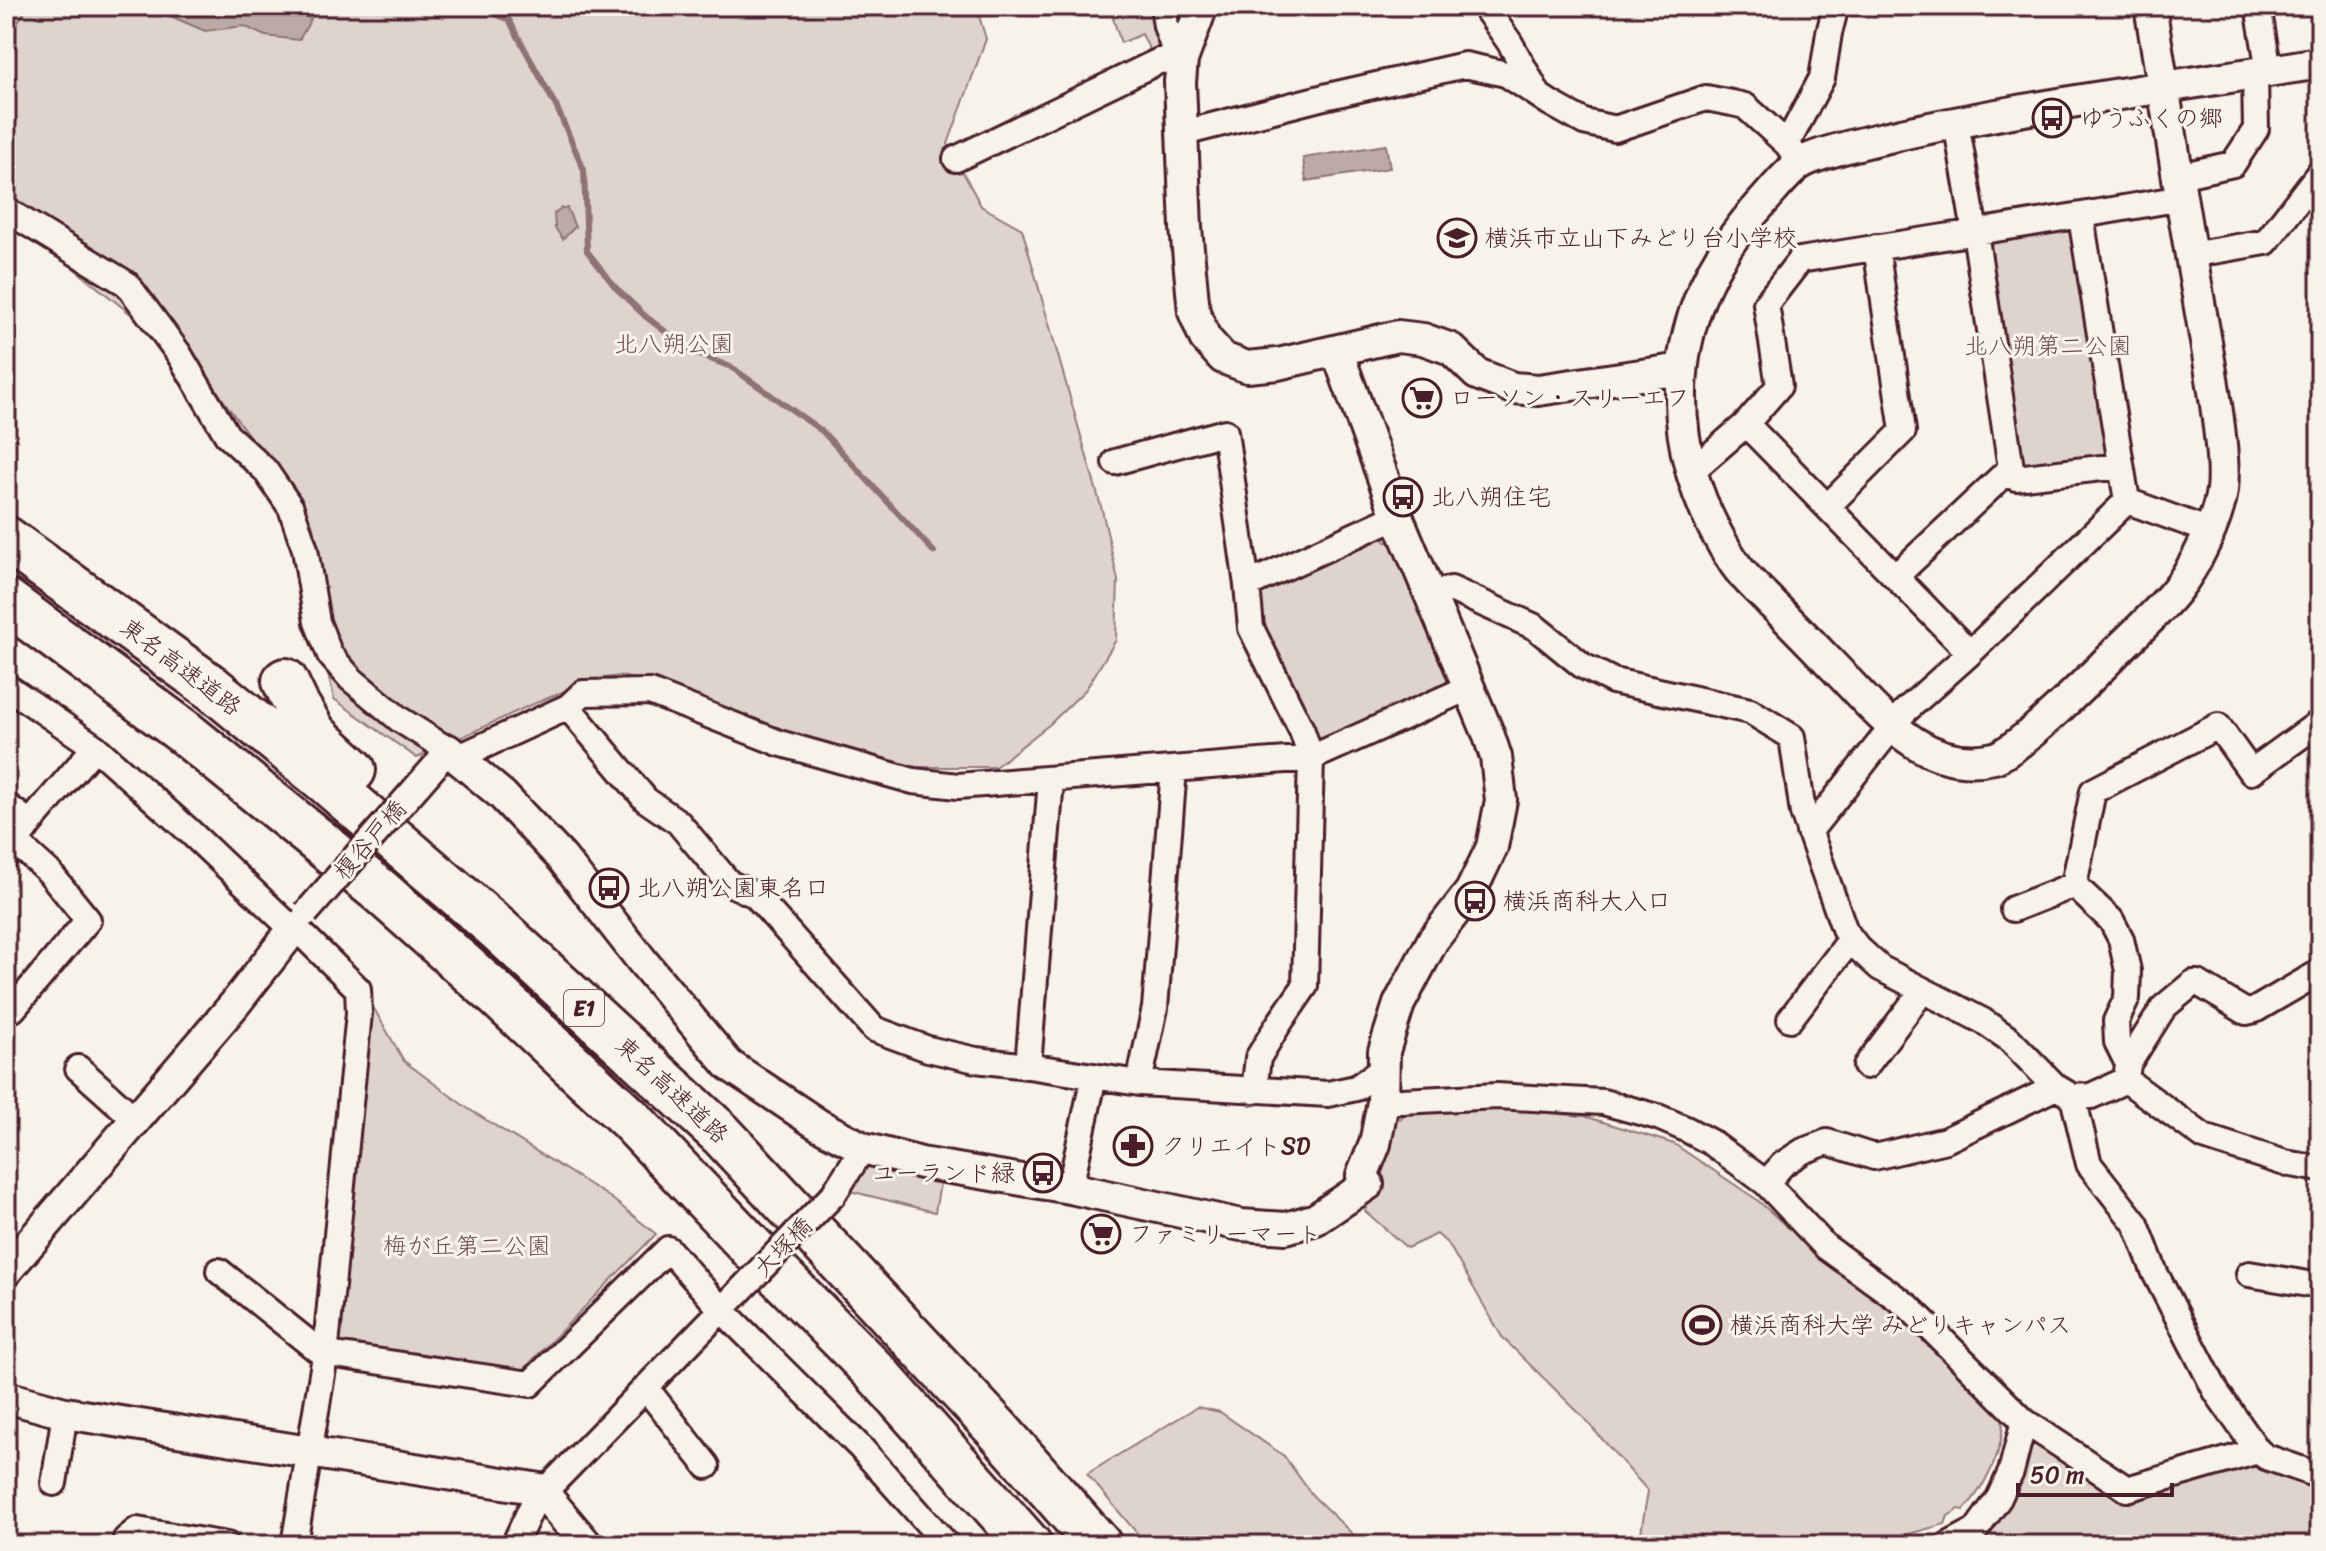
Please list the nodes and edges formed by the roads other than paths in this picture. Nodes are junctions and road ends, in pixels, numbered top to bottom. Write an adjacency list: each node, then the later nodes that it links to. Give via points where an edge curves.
1 (1163, 6): 7 (street)
2 (1202, 6): 7 (street)
3 (1484, 6): 11 (street)
4 (1836, 6): 14 (street, via 1822,78)
5 (2150, 6): 10 (street)
6 (2258, 6): 9 (street)
7 (1180, 60): 13 (street); 15 (street, via 1159,61)
8 (2320, 63): 9 (street)
9 (2262, 73): 10 (street); 17 (street, via 2256,129 2233,164)
10 (2163, 88): 12 (street); 17 (street)
11 (1540, 96): 13 (street, via 1506,74 1465,65); 14 (street, via 1584,122 1615,129 1706,98 1732,103 1745,106)
12 (1956, 122): 14 (street); 20 (street)
13 (1184, 133): 23 (street, via 1194,312 1205,338 1223,358 1247,367)
14 (1794, 153): 24 (street, via 1703,288)
15 (956, 159)
16 (2317, 184): 22 (street, via 2266,242)
17 (2180, 187): 19 (street); 22 (street)
18 (6, 210): 47 (street, via 127,284 179,354 227,435 265,470 291,508 305,549 317,622 330,655 351,679)
19 (2081, 217): 20 (street); 27 (street)
20 (1975, 232): 21 (street); 28 (street)
21 (1876, 247): 25 (street, via 1800,260 1766,304 1779,386); 31 (street, via 1903,431)
22 (2190, 255): 33 (street, via 2221,450 2222,490)
23 (1337, 351): 24 (street, via 1398,336 1423,339 1451,349 1477,374 1513,388 1538,390); 32 (street)
24 (1682, 369): 29 (street, via 1679,394)
25 (1746, 424): 29 (street); 31 (street)
26 (1115, 462): 36 (street, via 1225,432)
27 (2119, 466): 28 (street, via 2016,478); 30 (street)
28 (2011, 468): 35 (street)
29 (1692, 471): 45 (street, via 1702,506 1737,569)
30 (2127, 501): 33 (street); 39 (street)
31 (1828, 506): 35 (street)
32 (1397, 516): 36 (street); 37 (street)
33 (2210, 531): 45 (street, via 2179,587 2098,670 2000,757 1966,760 1932,754)
34 (6, 539): 73 (highway, 東名高速道路 / E1, via 211,687 328,783 498,929)
35 (1896, 576): 39 (street)
36 (1247, 585): 48 (street, via 1251,628)
37 (1428, 594): 42 (street); 52 (street, via 1451,589 1535,627 1583,666 1613,681 1758,715 1792,737)
38 (6, 601): 78 (highway, 東名高速道路 / E1, via 184,732 380,891 631,1120)
39 (1970, 653): 45 (street)
40 (285, 681): 73 (highway, via 315,735 498,903)
41 (6, 686): 46 (street)
42 (1468, 688): 48 (street); 65 (street, via 1496,757 1501,800 1492,847 1471,891 1433,940 1399,1004)
43 (568, 707): 47 (street); 50 (street, via 583,693 650,692 779,743 913,781 958,786); 62 (street, via 646,800 678,822 729,883 755,895 874,1029 928,1049)
44 (2320, 722): 54 (street, via 2251,772 2218,726 2093,791)
45 (1893, 727): 52 (street)
46 (95, 747): 53 (street); 56 (street, via 286,923)
47 (447, 758): 56 (street, 榎谷戸橋, bridge); 74 (street, via 502,795 562,858 729,1065)
48 (1311, 758): 49 (street); 69 (street, via 1305,986 1258,1058)
49 (1174, 769): 50 (street); 68 (street, via 1155,1008)
50 (1051, 780): 62 (street)
51 (6, 805): 53 (street)
52 (1809, 832): 57 (street)
53 (18, 841): 60 (street, via 88,920 13,1009)
54 (2074, 885): 55 (street); 66 (street, via 2111,920 2121,939 2127,998 2116,1021)
55 (2013, 909)
56 (301, 920): 72 (street); 84 (street, via 358,989)
57 (1851, 939): 59 (street, via 1880,968); 61 (street)
58 (2320, 972): 66 (street, via 2246,1012 2193,983 2164,1007)
59 (1923, 990): 63 (street); 70 (street, via 2009,1039)
60 (6, 1003)
61 (1790, 1019)
62 (1028, 1066): 67 (street)
63 (1866, 1066)
64 (78, 1068): 72 (street)
65 (1383, 1069): 69 (street, via 1356,1088 1328,1094); 71 (street)
66 (2127, 1072): 70 (street, via 2091,1096); 75 (street, via 2204,1137)
67 (1094, 1076): 68 (street); 77 (street)
68 (1139, 1083): 69 (street)
69 (1254, 1091)
70 (2064, 1092): 76 (street, via 1946,1140 1874,1157 1827,1142 1783,1164); 89 (street, via 2089,1164 2136,1224 2155,1273 2217,1393)
71 (1383, 1102): 76 (street, via 1497,1096 1603,1102 1686,1129); 77 (street, via 1362,1176 1368,1184 1316,1219 1286,1228 1241,1225)
72 (136, 1120): 79 (street)
73 (721, 1134): 103 (highway, 東名高速道路 / E1)
74 (863, 1148): 77 (street); 83 (street, 大塚橋, bridge, via 833,1195)
75 (2320, 1169)
76 (1766, 1183): 88 (street, via 1826,1247 1909,1307)
77 (1070, 1188)
78 (756, 1252): 101 (highway); 102 (highway, 東名高速道路 / E1, via 879,1376)
79 (8, 1263)
80 (219, 1271): 84 (street)
81 (2249, 1274): 82 (street)
82 (2320, 1286)
83 (727, 1304): 84 (street, via 668,1249 530,1384); 85 (street, 大塚橋); 100 (street)
84 (325, 1356): 90 (street)
85 (646, 1388): 91 (street); 94 (street, 大塚橋, via 552,1484)
86 (6, 1397): 87 (street)
87 (65, 1413): 90 (street); 93 (street)
88 (2024, 1421): 89 (street, via 2127,1489); 104 (street, via 1999,1498 1976,1530)
89 (2258, 1451): 92 (street)
90 (310, 1452): 94 (street); 97 (street)
91 (707, 1466)
92 (2320, 1476)
93 (54, 1483)
94 (540, 1489): 98 (street); 99 (street)
95 (125, 1545): 96 (street, via 137,1530)
96 (227, 1545)
97 (294, 1545)
98 (514, 1545)
99 (587, 1545)
100 (946, 1545)
101 (1006, 1545)
102 (1029, 1545)
103 (1099, 1545)
104 (1948, 1545)

